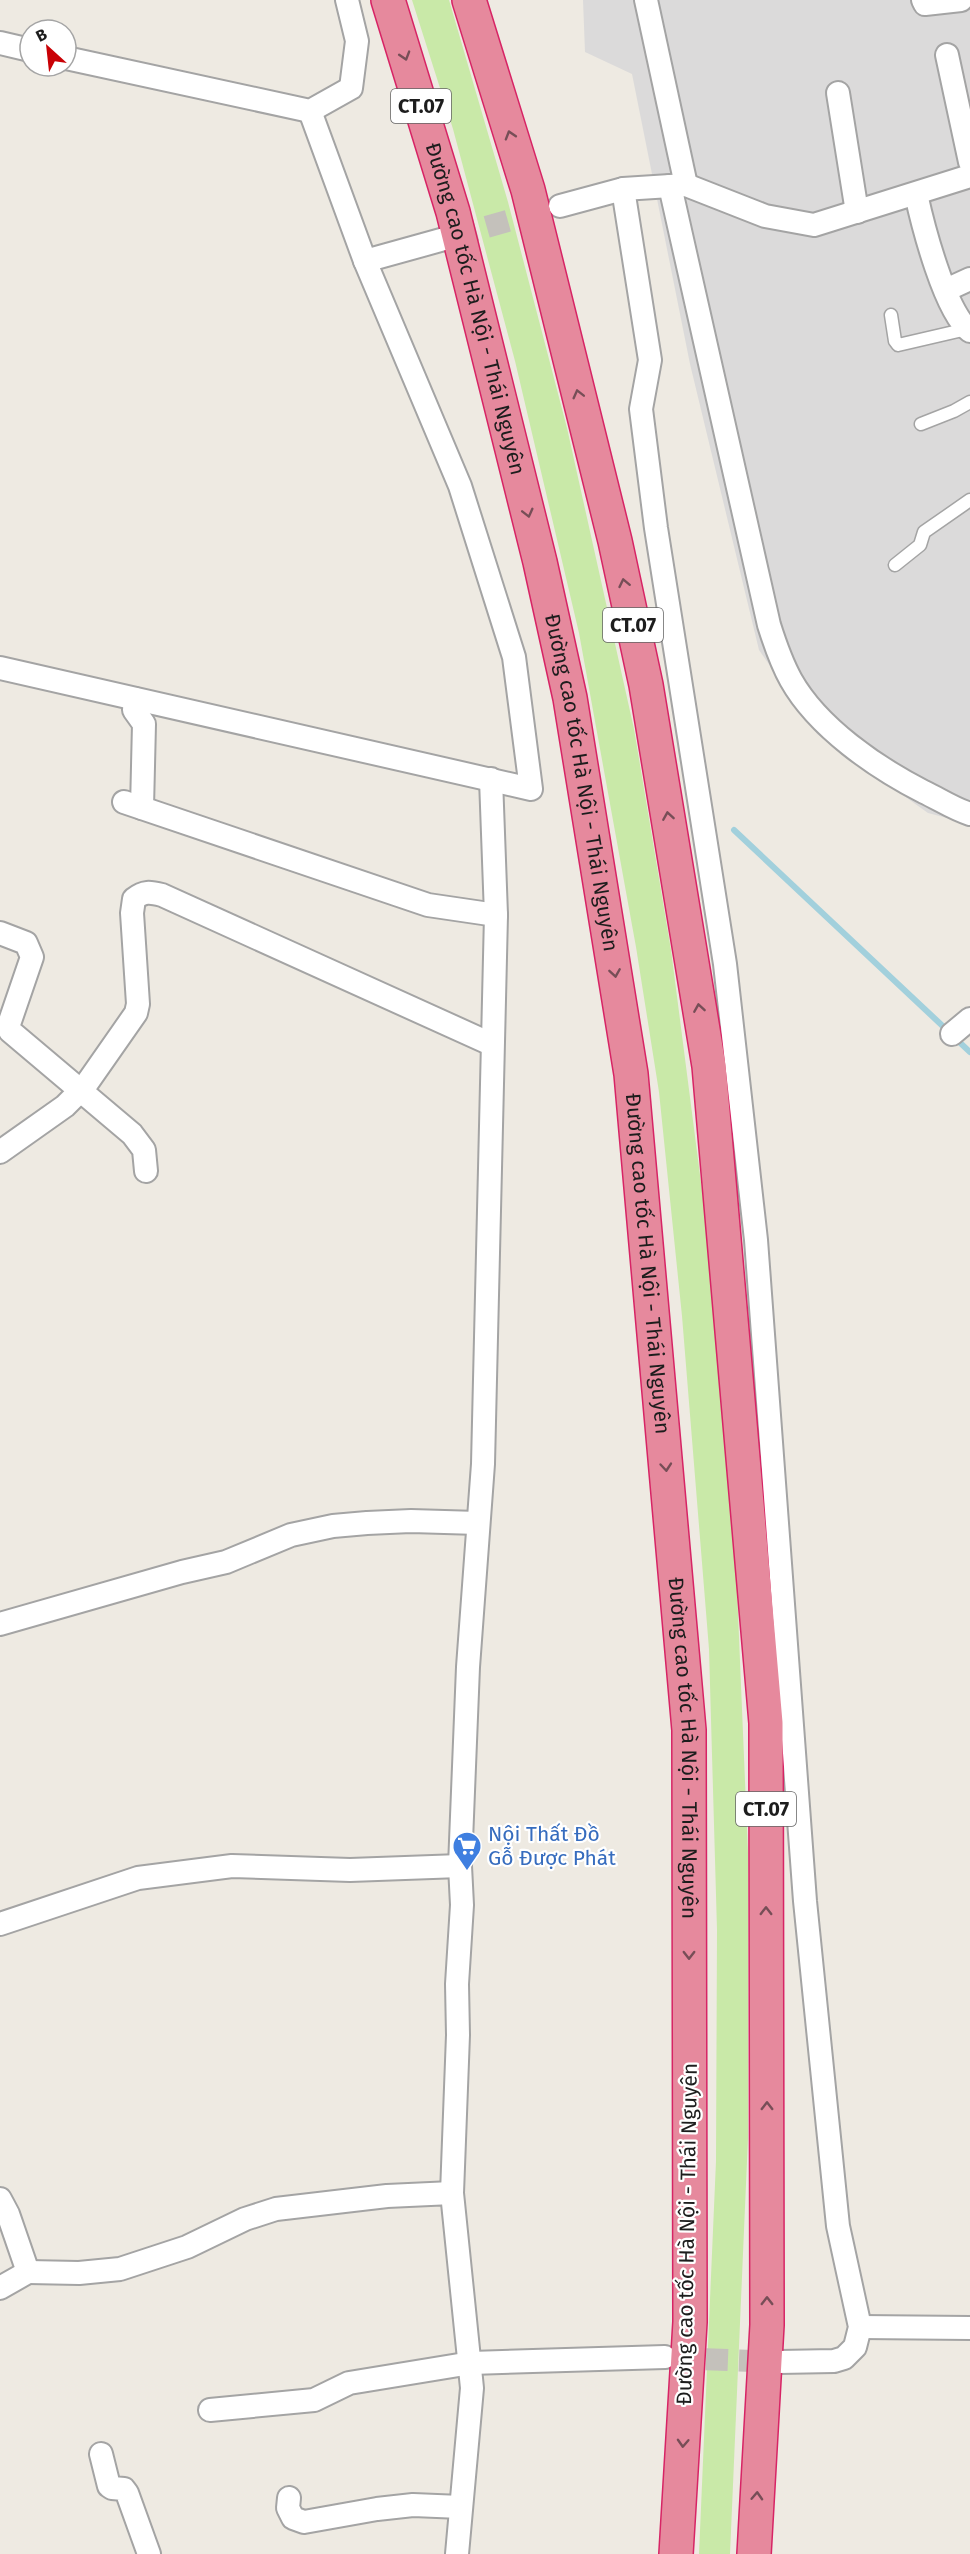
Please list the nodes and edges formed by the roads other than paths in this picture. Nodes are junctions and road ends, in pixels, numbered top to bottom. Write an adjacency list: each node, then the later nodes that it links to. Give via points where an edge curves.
1 (347, 0): 12 (street, via 357,41 351,88)
2 (388, 0): 61 (highway, Đường cao tốc Hà Nội - Thái Nguyên / CT.07, one-way to 61, via 453,212 543,574 570,698 631,1074 689,1731 690,2322)
3 (469, 0): 62 (highway, CT.07, one-way to 3, via 767,2325 766,1723 709,1066 646,685 615,541 528,190)
4 (646, 0): 15 (street)
5 (923, 0): 6 (street, via 925,4)
6 (961, 0)
7 (0, 44): 8 (street)
8 (18, 48)
9 (947, 56): 13 (street)
10 (78, 61): 12 (street)
11 (838, 93): 19 (street)
12 (310, 111): 21 (street)
13 (970, 162)
14 (970, 176): 17 (street)
15 (678, 185): 16 (street); 19 (street, via 765,216 814,225); 33 (street, via 778,654 811,708 838,733 888,773)
16 (623, 189): 18 (street); 50 (street, via 650,360 642,419 725,964 756,1240 806,1913 838,2226)
17 (915, 194): 19 (street); 23 (street)
18 (561, 206)
19 (857, 212)
20 (455, 236): 21 (street)
21 (366, 261): 32 (street, via 460,486 514,657 531,789)
22 (970, 279): 23 (street)
23 (946, 290): 25 (street, via 960,324)
24 (891, 315): 25 (lane, via 898,345)
25 (969, 330)
26 (970, 402): 27 (lane)
27 (921, 424)
28 (970, 500): 29 (lane, via 924,532 920,545)
29 (894, 565)
30 (0, 668): 31 (street)
31 (135, 699): 32 (street); 34 (street, via 134,710 144,724 133,805 428,905)
32 (491, 779): 34 (street)
33 (970, 814)
34 (496, 915): 38 (street)
35 (0, 933): 39 (street, via 26,943 32,957 8,1027 10,1032)
36 (970, 1019): 37 (street)
37 (952, 1035)
38 (491, 1044): 39 (street, via 162,895 141,893 134,899 132,913 136,1013); 42 (street, via 483,1464)
39 (81, 1090): 40 (street); 41 (street, via 138,1139 144,1150)
40 (0, 1152)
41 (146, 1171)
42 (478, 1523): 43 (street, via 367,1523 291,1534 226,1562); 44 (street)
43 (0, 1624)
44 (460, 1866): 45 (street, via 350,1870 232,1866 138,1878); 46 (street)
45 (0, 1924)
46 (452, 2193): 48 (street, via 276,2209 120,2270); 54 (street)
47 (0, 2199): 48 (street)
48 (28, 2272): 49 (street)
49 (0, 2288)
50 (860, 2327): 51 (street); 53 (street, via 855,2347 844,2358)
51 (970, 2328)
52 (665, 2357): 54 (street)
53 (779, 2362)
54 (471, 2363): 55 (street, via 349,2384 314,2400); 58 (street, via 471,2412)
55 (210, 2410)
56 (101, 2454): 59 (street, via 109,2486 127,2493)
57 (289, 2498): 58 (street, via 293,2518 304,2522 412,2505)
58 (460, 2507): 60 (street)
59 (149, 2554)
60 (457, 2554)
61 (676, 2554)
62 (754, 2554)

